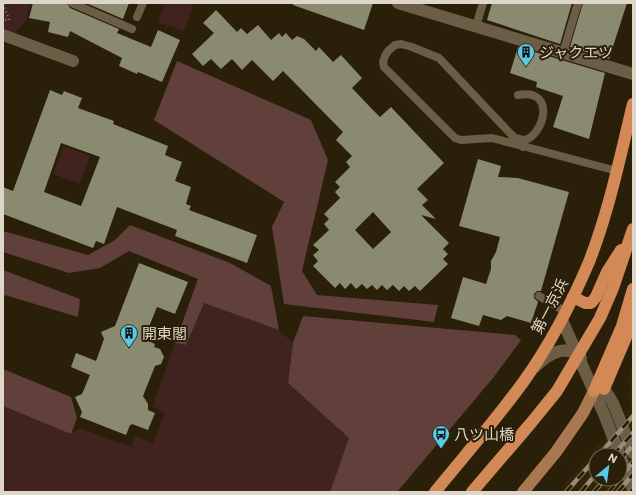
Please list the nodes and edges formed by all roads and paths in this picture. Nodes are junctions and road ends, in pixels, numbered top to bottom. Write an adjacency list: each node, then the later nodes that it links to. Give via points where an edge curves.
1 (72, 3): 10 (lane)
2 (143, 3): 7 (lane)
3 (398, 3): 9 (street)
4 (483, 3): 9 (lane)
5 (578, 3): 12 (lane)
6 (3, 4): 8 (path, via 9,20)
7 (137, 17)
8 (3, 20)
9 (476, 26): 12 (street)
10 (132, 28)
11 (3, 34): 13 (street)
12 (563, 53): 14 (street)
13 (73, 61)
14 (633, 74)
15 (518, 95): 17 (lane, via 535,96 543,103 543,110 536,132 530,138 523,140)
16 (633, 104): 19 (highway, 第一京浜)
17 (514, 137): 18 (lane); 18 (lane, via 439,58 401,44 388,51 383,62 384,67 455,138 492,138)
18 (523, 147): 19 (lane)
19 (617, 171): 23 (highway, 第一京浜, via 605,217)
20 (632, 233): 23 (highway, via 591,303); 26 (highway, via 600,318)
21 (633, 289): 28 (highway)
22 (539, 296): 24 (lane)
23 (573, 297): 24 (highway, 第一京浜)
24 (564, 316): 26 (street); 27 (highway, 第一京浜)
25 (633, 317): 28 (highway, via 625,341)
26 (578, 356): 27 (street, via 566,350 558,351); 28 (street, via 585,362); 32 (highway, via 557,391)
27 (530, 372): 31 (highway, 第一京浜)
28 (599, 387): 29 (street, via 616,410); 30 (street, via 610,427); 33 (main road, via 561,445)
29 (633, 453)
30 (633, 489)
31 (435, 492)
32 (472, 492)
33 (523, 492)

